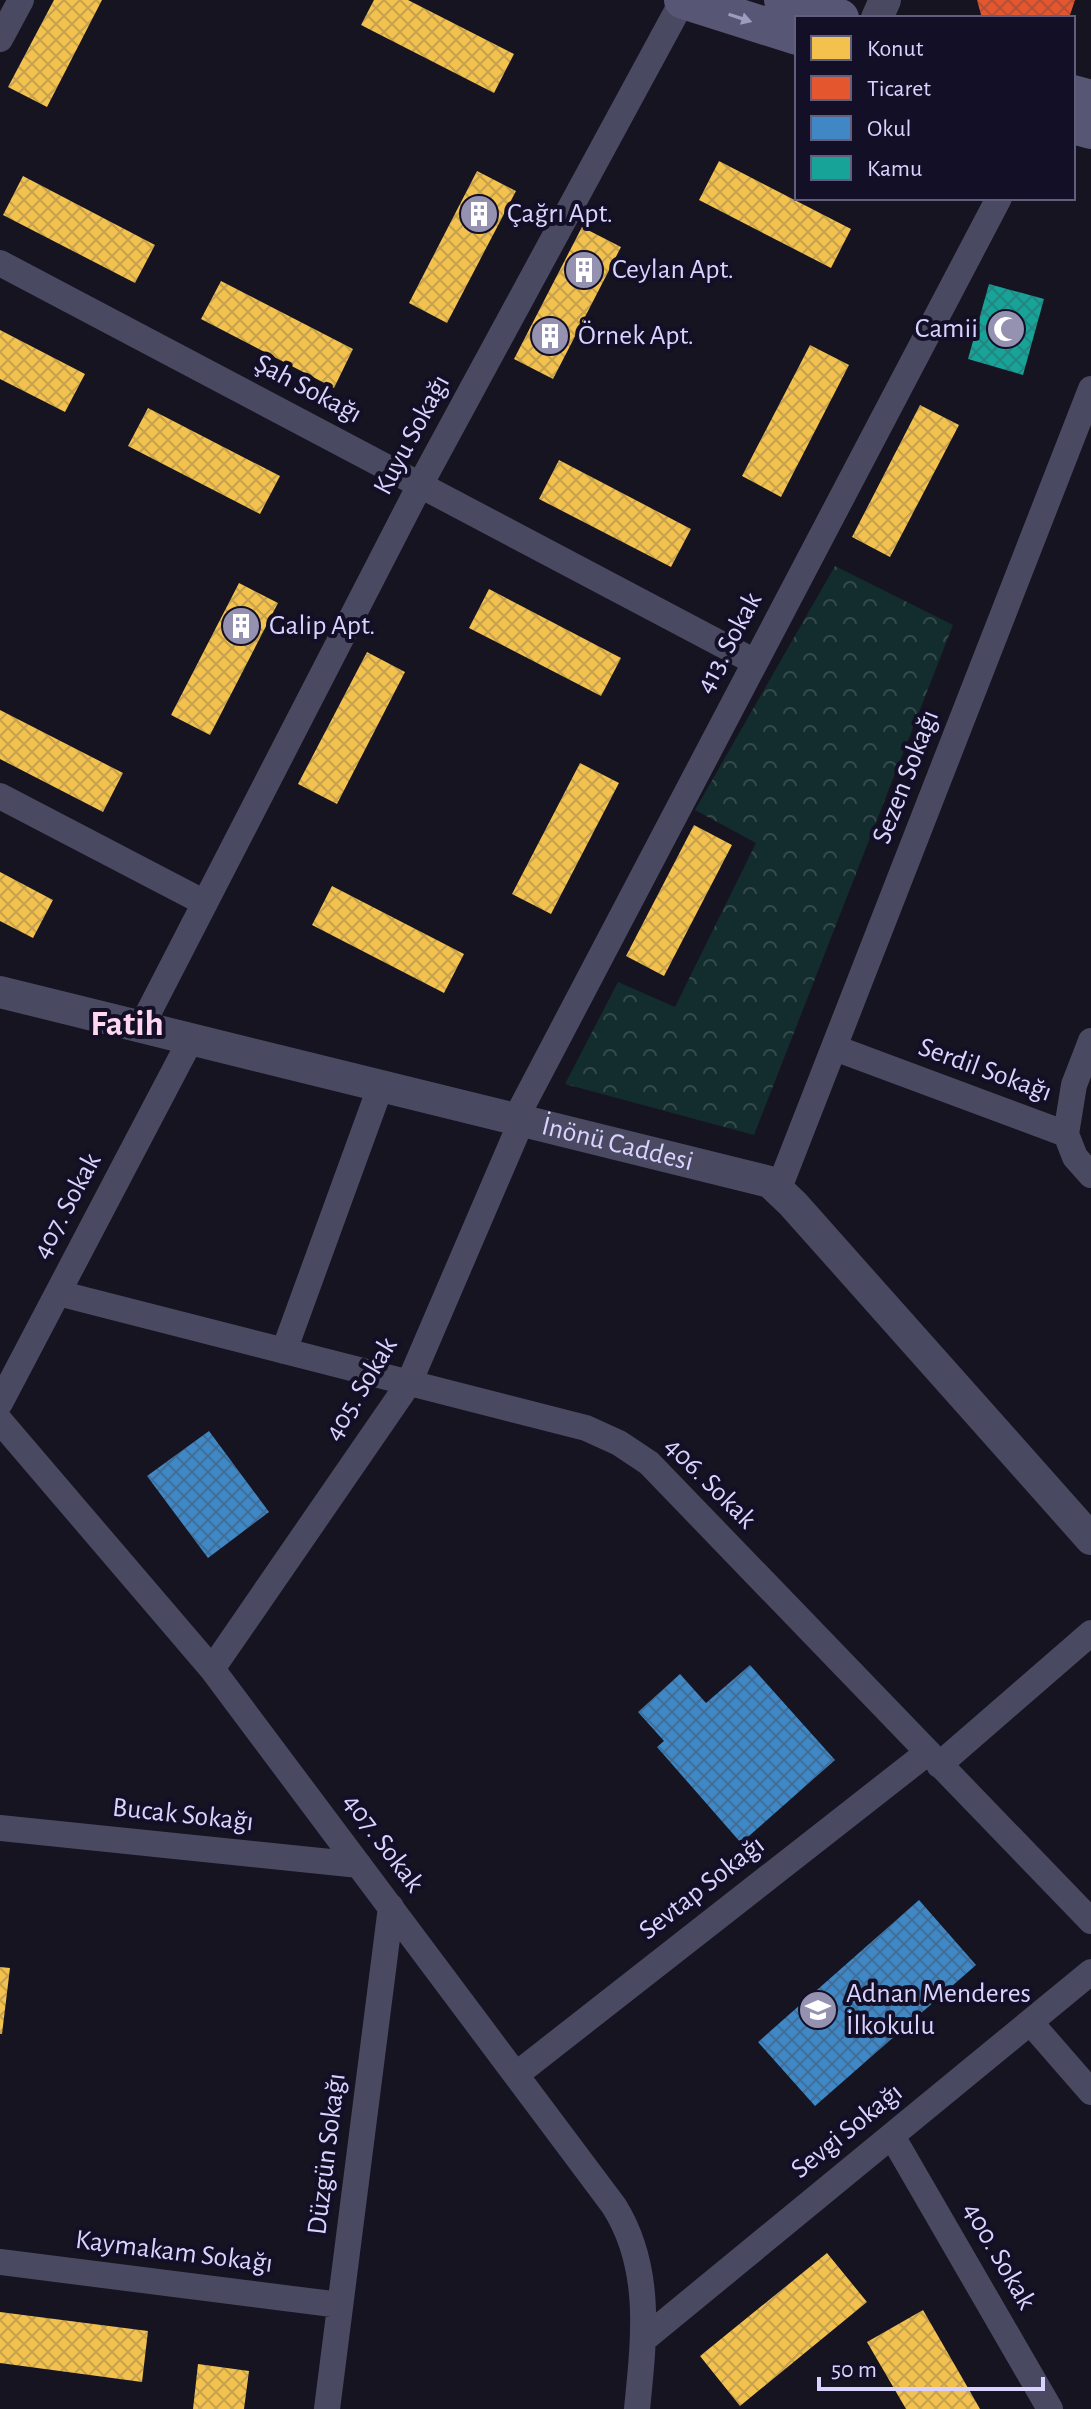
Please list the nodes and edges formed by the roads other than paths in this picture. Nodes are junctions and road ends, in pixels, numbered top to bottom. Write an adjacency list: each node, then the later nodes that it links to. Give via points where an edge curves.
1 (21, 0): 6 (street)
2 (683, 0): 5 (main road, one-way to 5); 10 (street, Kuyu Sokağı)
3 (783, 0): 4 (main road)
4 (834, 16)
5 (795, 35)
6 (0, 39)
7 (998, 200): 11 (street, 413. Sokak)
8 (0, 263): 10 (street, Şah Sokağı)
9 (1091, 390): 18 (street, Sezen Sokağı)
10 (420, 485): 11 (street, Şah Sokağı); 13 (street, Kuyu Sokağı)
11 (755, 662): 20 (street, 413. Sokak)
12 (0, 796): 13 (street)
13 (205, 903): 15 (street, Kuyu Sokağı)
14 (0, 992): 15 (street, İnönü Caddesi)
15 (141, 1027): 16 (street, İnönü Caddesi)
16 (191, 1039): 19 (street, İnönü Caddesi); 24 (street, 407. Sokak)
17 (1091, 1041): 21 (street, via 1074,1085)
18 (835, 1048): 21 (street, Serdil Sokağı); 23 (street, Sezen Sokağı)
19 (381, 1085): 20 (street, İnönü Caddesi); 25 (street)
20 (519, 1119): 23 (street, İnönü Caddesi, via 762,1178); 26 (street, 405. Sokak)
21 (1066, 1134): 22 (street, Serdil Sokağı, via 1075,1157)
22 (1091, 1175)
23 (779, 1188): 29 (street, İnönü Caddesi)
24 (58, 1293): 25 (street, 406. Sokak); 27 (street, 407. Sokak)
25 (284, 1351): 26 (street, 406. Sokak)
26 (409, 1383): 31 (street, 405. Sokak); 32 (street, 406. Sokak, via 586,1428 641,1457)
27 (0, 1403)
28 (0, 1421): 31 (street, 407. Sokak)
29 (1091, 1539)
30 (1091, 1633): 32 (street, Sevtap Sokağı)
31 (212, 1669): 34 (street, 407. Sokak)
32 (933, 1759): 36 (street, 406. Sokak); 39 (street, Sevtap Sokağı)
33 (0, 1828): 34 (street, Bucak Sokağı)
34 (359, 1865): 35 (street, 407. Sokak)
35 (391, 1907): 39 (street, 407. Sokak); 43 (street, Düzgün Sokağı)
36 (1091, 1921)
37 (1091, 1972): 38 (street, Sevgi Sokağı)
38 (1030, 2022): 40 (street); 41 (street, Sevgi Sokağı)
39 (517, 2074): 44 (street, 407. Sokak, via 629,2232 642,2286)
40 (1091, 2092)
41 (892, 2136): 44 (street, Sevgi Sokağı); 47 (street, 400. Sokak)
42 (0, 2262): 43 (street, Kaymakam Sokağı)
43 (340, 2305): 45 (street, Düzgün Sokağı)
44 (643, 2340): 46 (street, 407. Sokak)
45 (327, 2409)
46 (637, 2409)
47 (1050, 2409)

